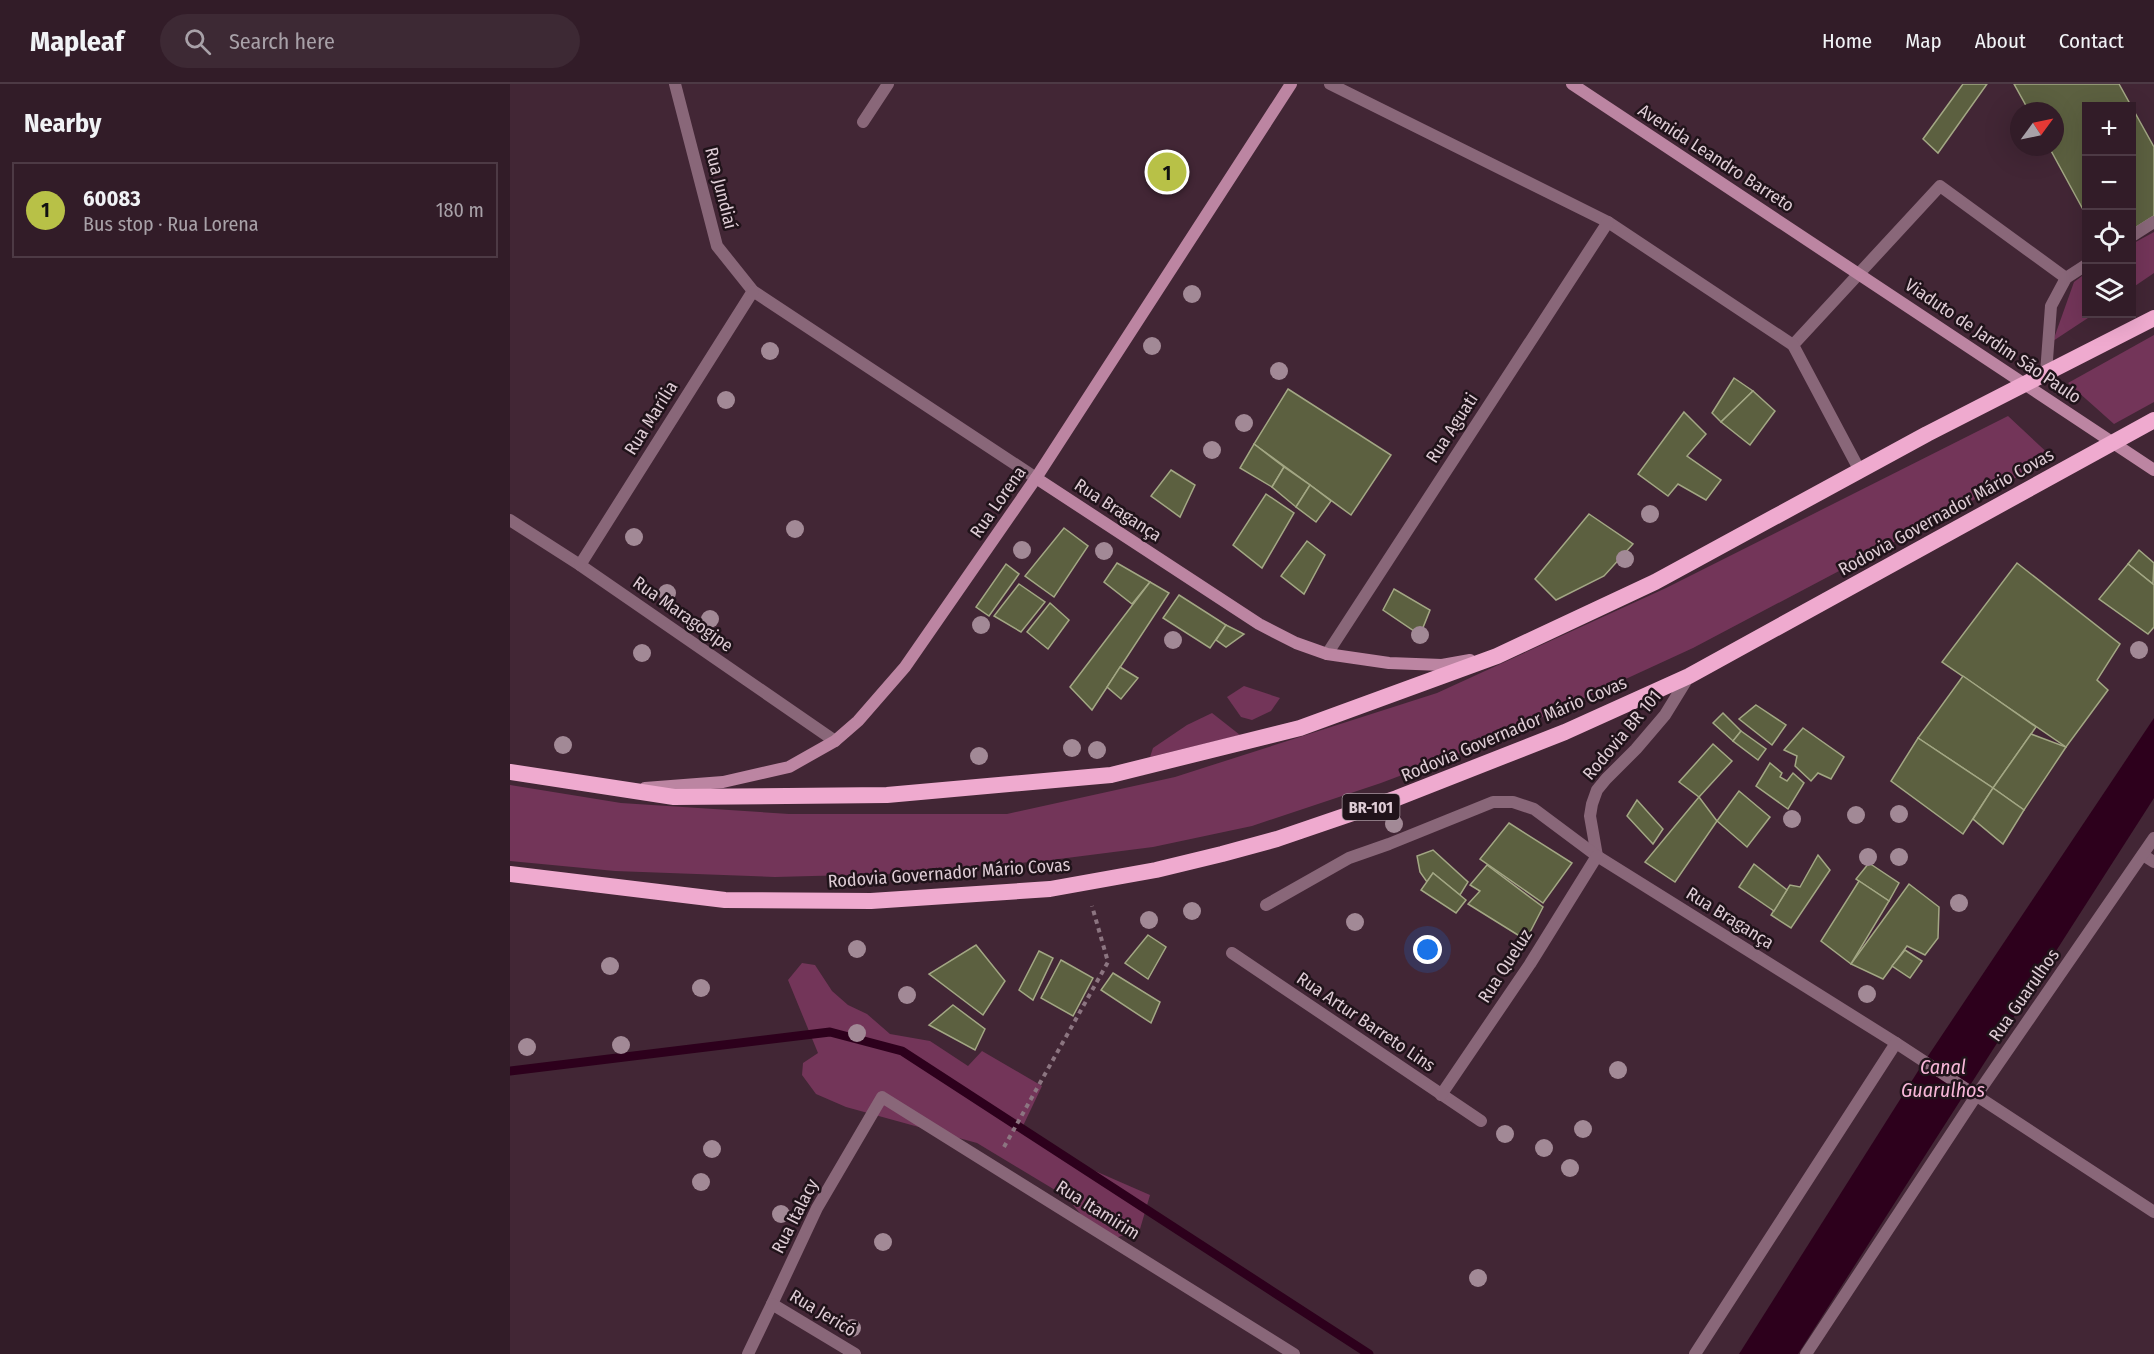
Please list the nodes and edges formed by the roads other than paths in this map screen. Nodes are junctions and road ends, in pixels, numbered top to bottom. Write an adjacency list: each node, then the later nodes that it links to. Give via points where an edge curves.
1 (675, 84): 13 (street, Rua Jundiaí, via 717,246)
2 (888, 84): 6 (street)
3 (1291, 84): 20 (main road, Rua Lorena)
4 (1330, 84): 7 (street)
5 (1572, 84): 10 (main road, Avenida Leandro Barreto)
6 (864, 122)
7 (1608, 222): 15 (street); 23 (street, Rua Aguati)
8 (2154, 222): 9 (street)
9 (2136, 233)
10 (1811, 242): 18 (main road, Viaduto de Jardim São Paulo)
11 (2082, 268): 12 (street)
12 (2066, 278): 15 (street, via 1940,186); 16 (street, via 2052,306)
13 (753, 291): 20 (street, Rua Bragança); 22 (street, Rua Marília)
14 (2154, 318): 16 (highway)
15 (1793, 345): 19 (street)
16 (2046, 373): 19 (highway)
17 (2154, 420): 25 (highway, Rodovia Governador Mário Covas / BR-101)
18 (2154, 470)
19 (1860, 471): 24 (highway, via 1656,582)
20 (1036, 478): 23 (main road, Rua Bragança, via 1259,624 1296,644); 26 (main road, Rua Lorena, via 905,668)
21 (510, 520): 22 (street, Rua Maragogipe)
22 (580, 565): 26 (street, Rua Maragogipe)
23 (1327, 654): 24 (main road, Rua Bragança, via 1389,663 1442,665)
24 (1497, 656): 28 (highway, via 1300,728 1111,775 887,795 674,796)
25 (1689, 676): 30 (street, Rodovia BR 101, via 1665,715 1597,790 1590,816); 33 (highway, Rodovia Governador Mário Covas / BR-101, via 1566,732 1397,798 1222,854 1050,889 871,901 725,900)
26 (835, 741): 28 (main road, Rua Lorena, via 789,767 764,773 723,782)
27 (510, 772): 28 (highway)
28 (623, 790)
29 (2154, 838): 31 (street, Rua Guarulhos)
30 (1597, 855): 34 (street, Rua Bragança, via 1534,809 1513,802 1493,802 1349,858); 36 (street, Rua Bragança); 38 (street, Rua Queluz, via 1530,964)
31 (2143, 855): 32 (street); 37 (street, Rua Guarulhos)
32 (2154, 862)
33 (510, 874)
34 (1266, 905)
35 (1232, 953): 38 (street, Rua Artur Barreto Lins)
36 (1896, 1043): 37 (street, Rua Bragança); 46 (street)
37 (1973, 1094): 41 (street, Rua Bragança); 47 (street, Rua Guarulhos)
38 (1441, 1095): 40 (street, Rua Artur Barreto Lins)
39 (882, 1097): 42 (street, Rua Italacy, via 817,1208); 45 (street, Rua Itamirim)
40 (1481, 1120)
41 (2154, 1212)
42 (772, 1304): 43 (street, Rua Italacy); 44 (street, Rua Jericó)
43 (748, 1354)
44 (855, 1354)
45 (1294, 1354)
46 (1695, 1354)
47 (1806, 1354)

